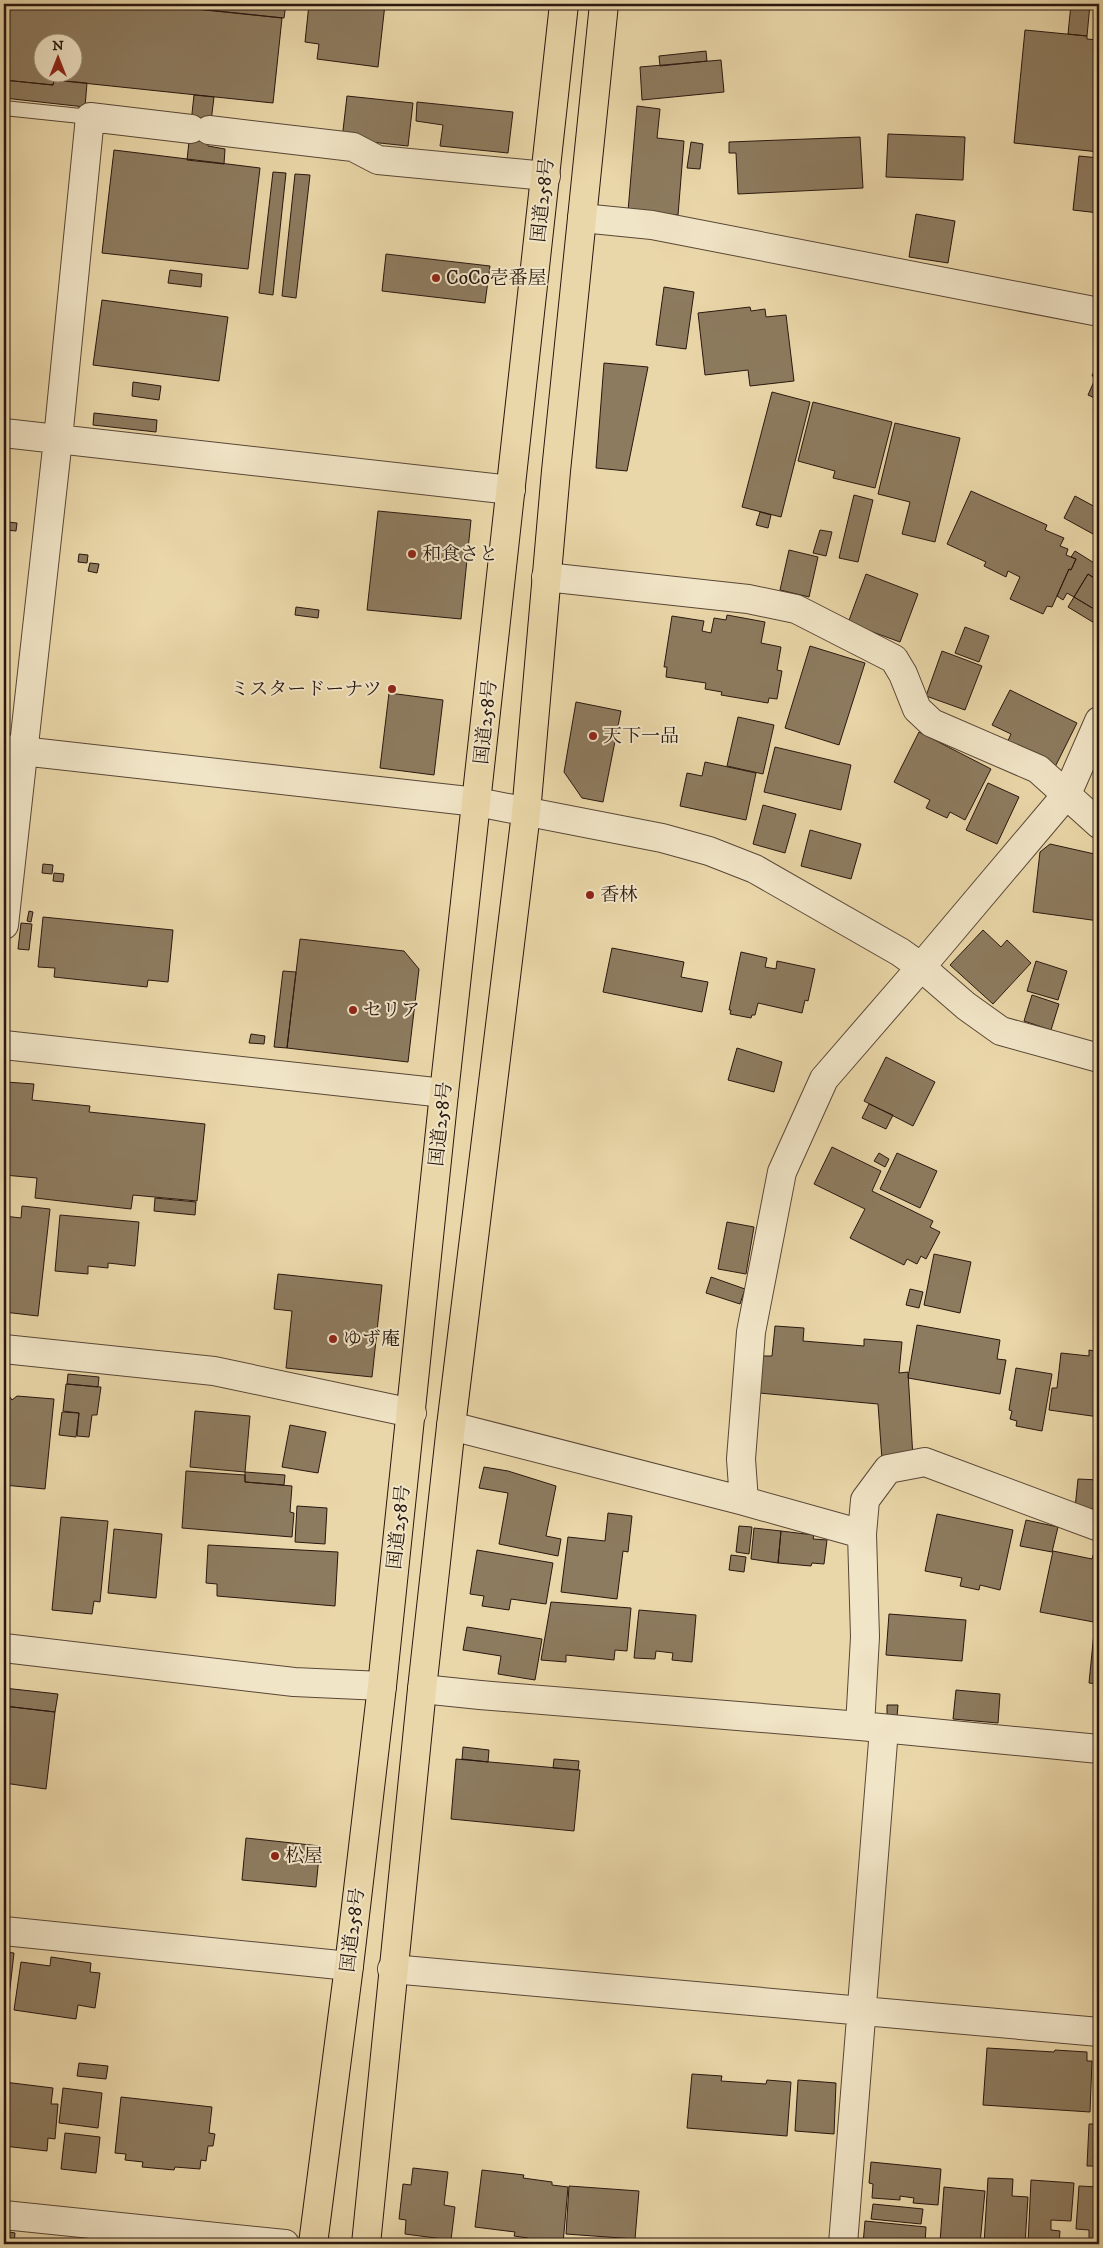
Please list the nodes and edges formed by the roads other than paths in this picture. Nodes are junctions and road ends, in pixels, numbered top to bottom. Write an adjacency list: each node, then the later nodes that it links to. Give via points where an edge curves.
1 (564, 4): 5 (highway, 国道258号)
2 (604, 4): 6 (highway)
3 (4, 108): 4 (lane)
4 (90, 117): 5 (street, via 353,147 378,160); 9 (street)
5 (546, 176): 10 (highway, 国道258号)
6 (582, 218): 7 (street, via 652,225); 11 (highway)
7 (1099, 312)
8 (4, 433): 9 (street)
9 (58, 439): 10 (street); 13 (street)
10 (511, 490): 15 (highway, 国道258号)
11 (546, 576): 14 (street, via 748,599 796,609 894,659 904,674 917,709 932,723 1038,769); 16 (highway)
12 (1099, 721): 14 (street)
13 (14, 750): 15 (street); 18 (street)
14 (1066, 794): 17 (street); 19 (street)
15 (476, 802): 16 (street); 22 (highway, 国道258号)
16 (526, 813): 19 (street, via 662,838 709,851 755,869); 25 (highway)
17 (1099, 824)
18 (4, 925)
19 (921, 967): 21 (street, via 1001,1031); 26 (street, via 824,1079 782,1172 751,1332 741,1458)
20 (4, 1045): 22 (street)
21 (1099, 1058)
22 (444, 1093): 24 (highway, 国道258号)
23 (4, 1349): 24 (street, via 214,1371)
24 (412, 1413): 30 (highway, 国道258号)
25 (451, 1426): 26 (street); 31 (highway)
26 (744, 1501): 28 (street)
27 (1099, 1527): 28 (street, via 925,1462 888,1469 864,1500)
28 (862, 1534): 32 (street, via 864,1637)
29 (4, 1648): 30 (street, via 294,1682)
30 (382, 1686): 35 (highway, 国道258号)
31 (422, 1688): 32 (street); 36 (highway)
32 (872, 1727): 33 (street); 37 (street)
33 (1099, 1749)
34 (4, 1931): 35 (street)
35 (349, 1966): 41 (highway, 国道258号)
36 (392, 1969): 37 (street); 42 (highway)
37 (862, 2012): 38 (street); 43 (street)
38 (1099, 2032)
39 (4, 2215): 40 (street)
40 (285, 2244)
41 (313, 2244)
42 (366, 2244)
43 (843, 2244)

